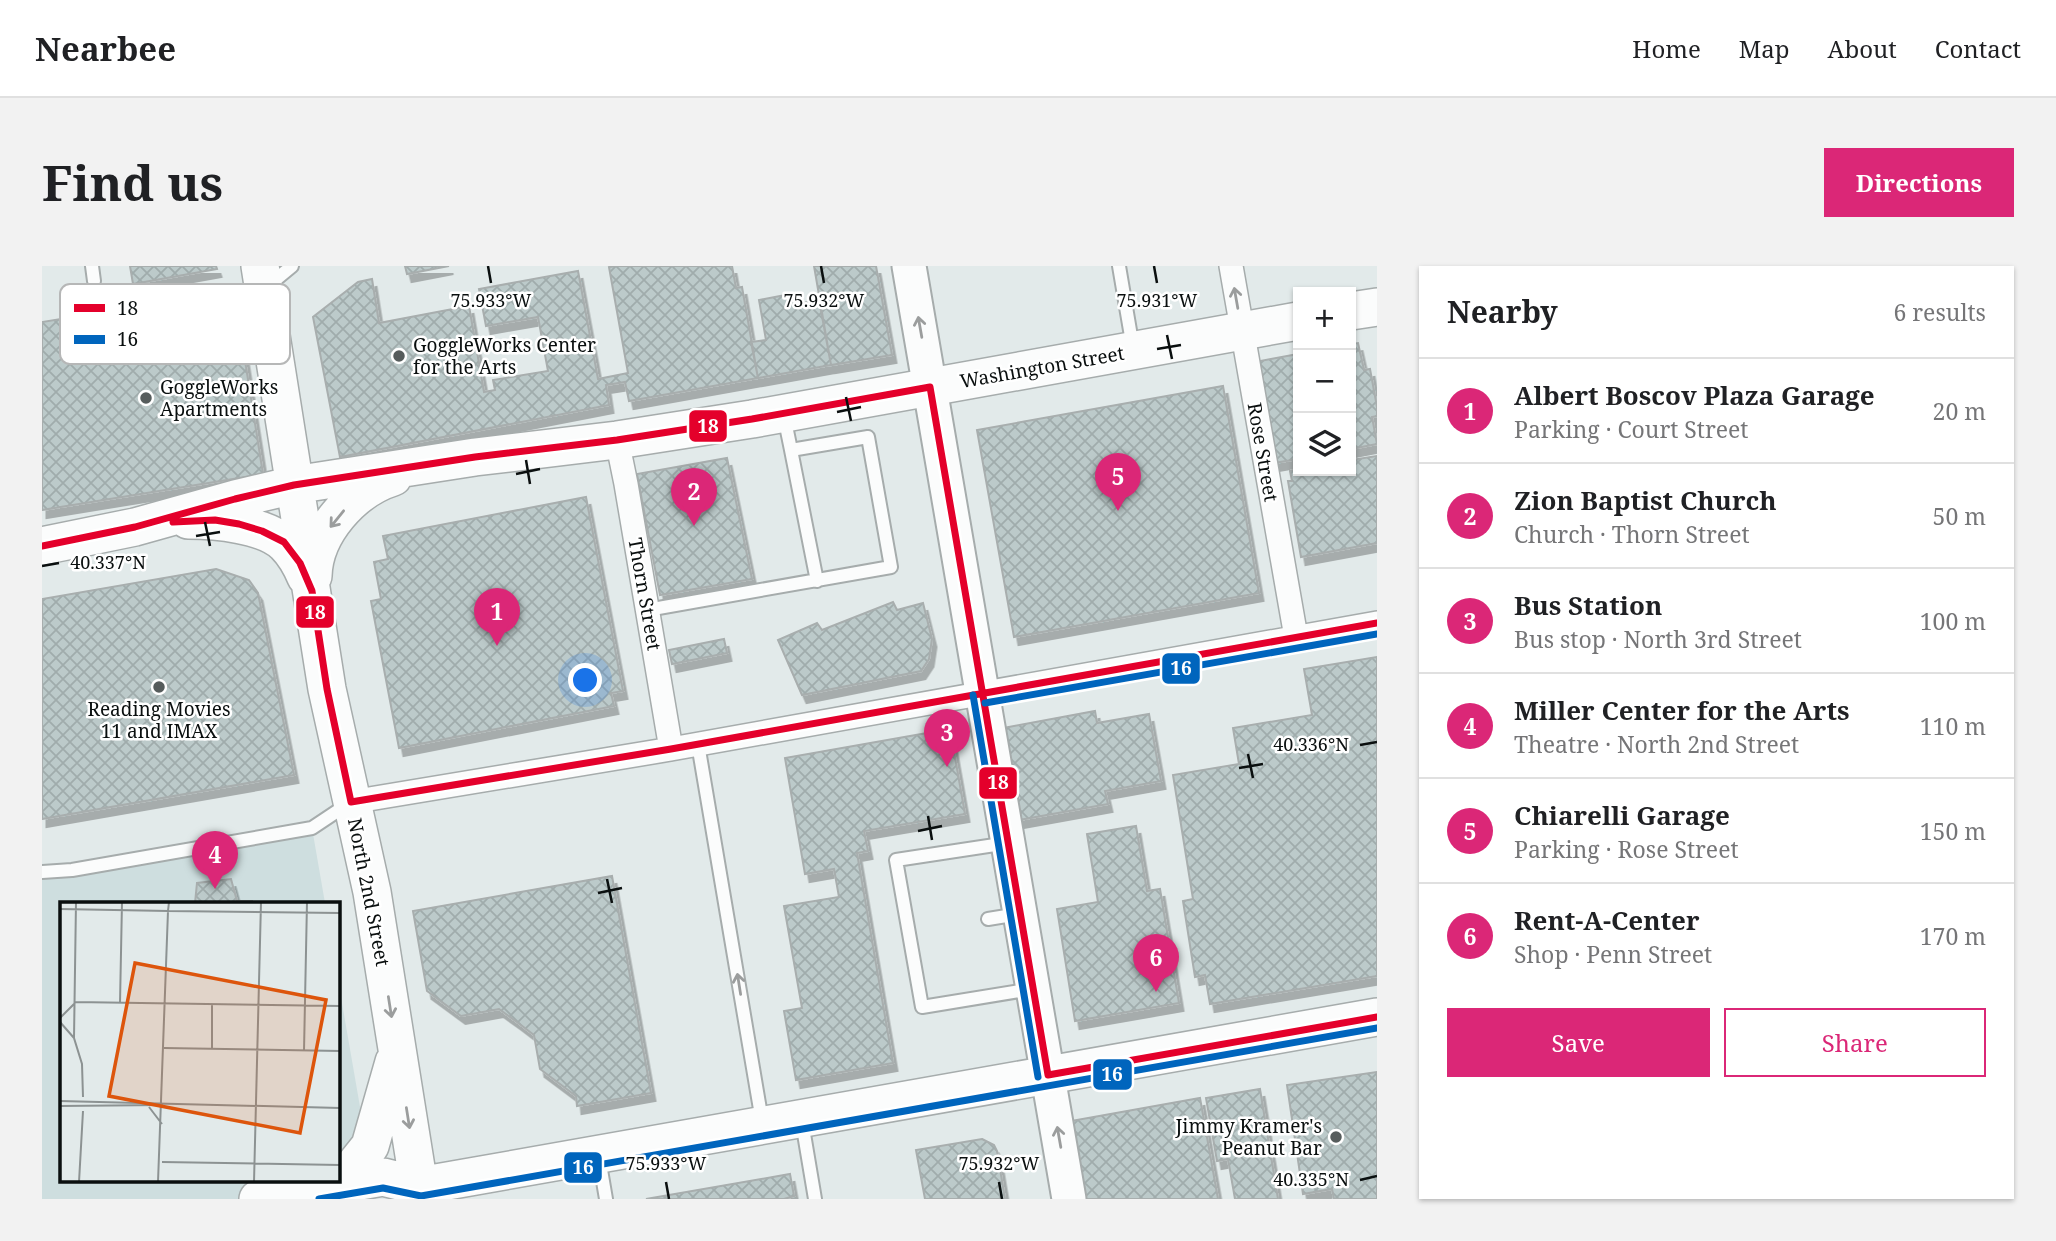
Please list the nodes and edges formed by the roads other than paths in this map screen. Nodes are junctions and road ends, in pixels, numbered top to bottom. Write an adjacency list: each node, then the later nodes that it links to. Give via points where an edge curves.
1 (92, 266): 7 (lane)
2 (292, 266): 6 (lane)
3 (909, 266): 14 (street, one-way to 3)
4 (1119, 266): 12 (lane)
5 (1231, 266): 11 (street, Rose Street, one-way to 5)
6 (262, 278)
7 (94, 281)
8 (1377, 307): 9 (main road)
9 (1356, 310)
10 (1293, 322): 11 (main road, Washington Street)
11 (1242, 331): 12 (main road, Washington Street); 26 (street, Rose Street)
12 (1134, 350): 14 (main road, Washington Street)
13 (275, 364): 19 (main road, North 2nd Street)
14 (930, 387): 15 (main road, Washington Street); 27 (street)
15 (784, 413): 16 (main road, Washington Street); 17 (lane)
16 (617, 440): 18 (main road, Washington Street); 24 (street, Thorn Street)
17 (791, 450): 22 (lane); 22 (lane, via 868,437 891,567)
18 (436, 463): 19 (main road, Washington Street); 23 (main road, one-way to 23, via 381,481 356,496 320,543)
19 (294, 485): 20 (main road, Washington Street); 23 (main road, North 2nd Street)
20 (135, 527): 21 (main road, Washington Street); 23 (main road, via 215,520 262,531 284,542)
21 (42, 546)
22 (817, 581): 24 (lane)
23 (312, 591): 30 (main road, North 2nd Street)
24 (647, 610): 29 (street, Thorn Street)
25 (1377, 623): 26 (street)
26 (1296, 637): 27 (street)
27 (983, 693): 28 (street); 31 (street)
28 (698, 744): 29 (street); 40 (lane, one-way to 28)
29 (671, 749): 30 (street)
30 (351, 802): 32 (lane, via 312,828); 37 (main road, North 2nd Street, one-way to 37, via 372,892)
31 (1009, 843): 33 (street); 35 (lane, via 896,860 922,1007)
32 (42, 872)
33 (1021, 914): 34 (lane); 35 (street)
34 (988, 919)
35 (1034, 989): 38 (street)
36 (1377, 1017): 38 (main road)
37 (398, 1051): 42 (main road, via 370,1146); 45 (main road, North 2nd Street, one-way to 45)
38 (1048, 1075): 39 (main road); 49 (street, one-way to 38)
39 (802, 1119): 40 (main road); 48 (lane)
40 (763, 1125): 41 (main road)
41 (599, 1154): 45 (main road); 47 (lane)
42 (340, 1177)
43 (340, 1181): 45 (main road, via 383,1177)
44 (332, 1182): 46 (main road)
45 (415, 1195)
46 (258, 1199)
47 (606, 1199)
48 (816, 1199)
49 (1069, 1199)

